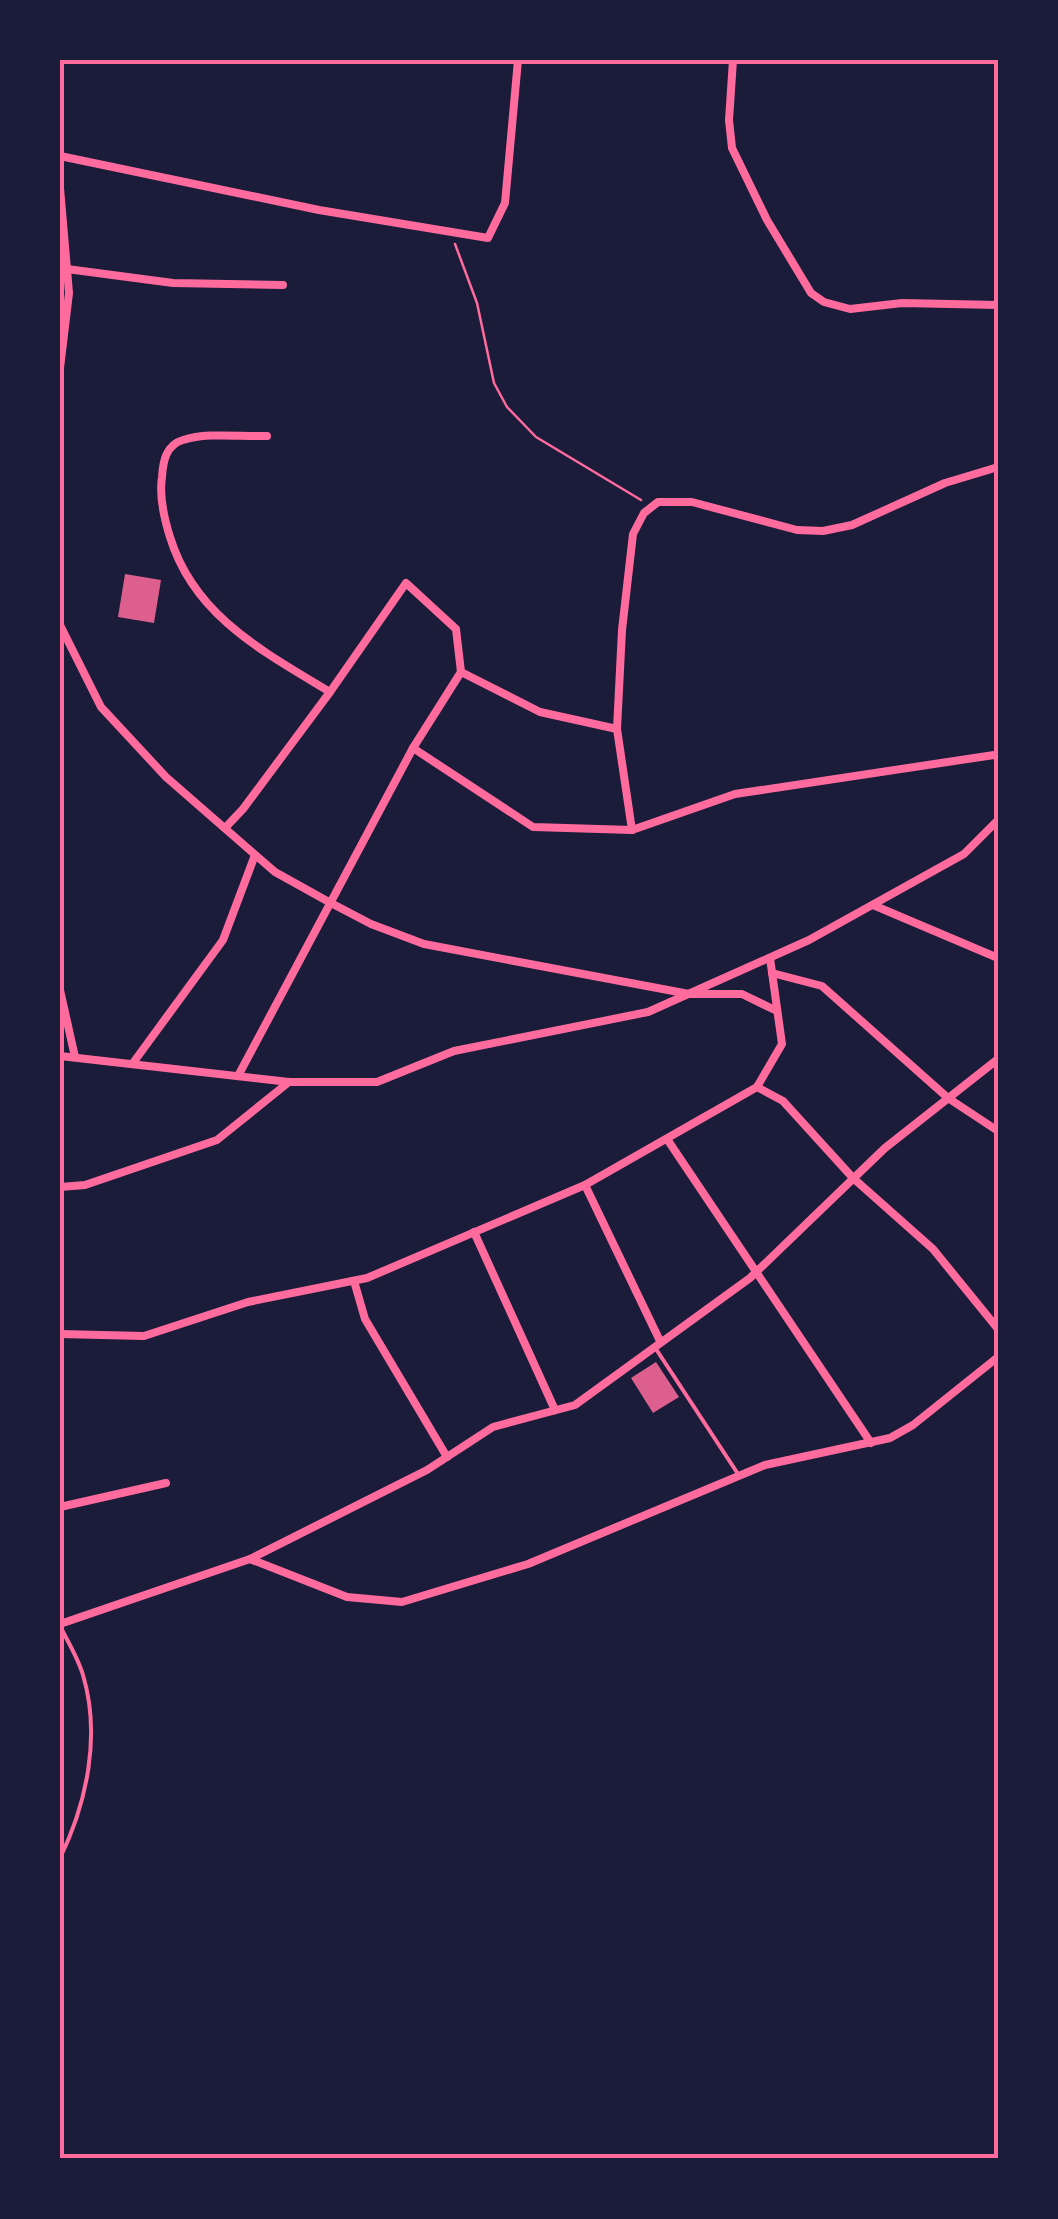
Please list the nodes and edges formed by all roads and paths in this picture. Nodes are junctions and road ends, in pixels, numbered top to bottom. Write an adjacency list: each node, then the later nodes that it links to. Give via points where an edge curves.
1 (518, 60): 5 (street, via 505,203 488,238)
2 (733, 60): 8 (street, via 732,148 811,293 850,310)
3 (60, 156): 5 (street)
4 (60, 188): 6 (street)
5 (448, 232): 12 (path, via 471,283 490,370 507,407 536,436)
6 (67, 269): 7 (street, via 173,283); 9 (street)
7 (283, 285)
8 (998, 305)
9 (60, 368)
10 (267, 436): 15 (street, via 173,445 161,482 166,526 182,568 217,616)
11 (998, 467): 12 (street, via 824,531 692,502)
12 (650, 507): 16 (street, via 633,534)
13 (60, 625): 20 (street, via 101,707)
14 (462, 672): 15 (street, via 456,628 406,583); 16 (street, via 540,712); 17 (street)
15 (330, 692): 20 (street)
16 (617, 729): 21 (street)
17 (413, 748): 21 (street, via 532,826); 23 (street)
18 (998, 757): 21 (street, via 736,794)
19 (998, 820): 24 (street, via 964,854)
20 (224, 828): 22 (street)
21 (632, 830)
22 (254, 855): 23 (street); 34 (street, via 222,940)
23 (329, 902): 29 (street, via 424,944); 35 (street)
24 (872, 904): 25 (street); 26 (street)
25 (770, 958): 27 (street); 29 (street)
26 (998, 958)
27 (772, 973): 30 (street); 38 (street, via 822,986)
28 (60, 990): 32 (street)
29 (689, 994): 30 (street, via 742,994); 36 (street, via 648,1012 454,1051 377,1082)
30 (778, 1011): 37 (street, via 782,1044)
31 (60, 1056): 32 (street)
32 (75, 1057): 34 (street)
33 (998, 1058): 38 (street)
34 (133, 1064): 35 (street)
35 (238, 1076): 36 (street)
36 (290, 1082): 43 (street, via 217,1140)
37 (758, 1087): 40 (street); 41 (street, via 783,1102)
38 (948, 1098): 39 (street); 41 (street)
39 (998, 1131)
40 (667, 1139): 42 (street); 45 (street)
41 (853, 1178): 45 (street); 47 (street, via 933,1249)
42 (585, 1185): 44 (street); 49 (street)
43 (60, 1187)
44 (474, 1232): 46 (street); 51 (street)
45 (757, 1271): 49 (street); 52 (street)
46 (354, 1280): 48 (street, via 248,1302 144,1336); 53 (street, via 365,1319)
47 (998, 1329)
48 (60, 1334)
49 (656, 1343): 51 (street, via 575,1405); 54 (lane)
50 (998, 1357): 52 (street, via 913,1425)
51 (555, 1410): 53 (street, via 493,1427)
52 (871, 1443): 54 (street)
53 (447, 1457): 57 (street)
54 (738, 1474): 57 (street, via 528,1564 402,1602 347,1597)
55 (166, 1483): 56 (street)
56 (60, 1507)
57 (250, 1559): 58 (street)
58 (60, 1625): 59 (lane, via 82,1672 91,1730 80,1806)
59 (60, 1858)

